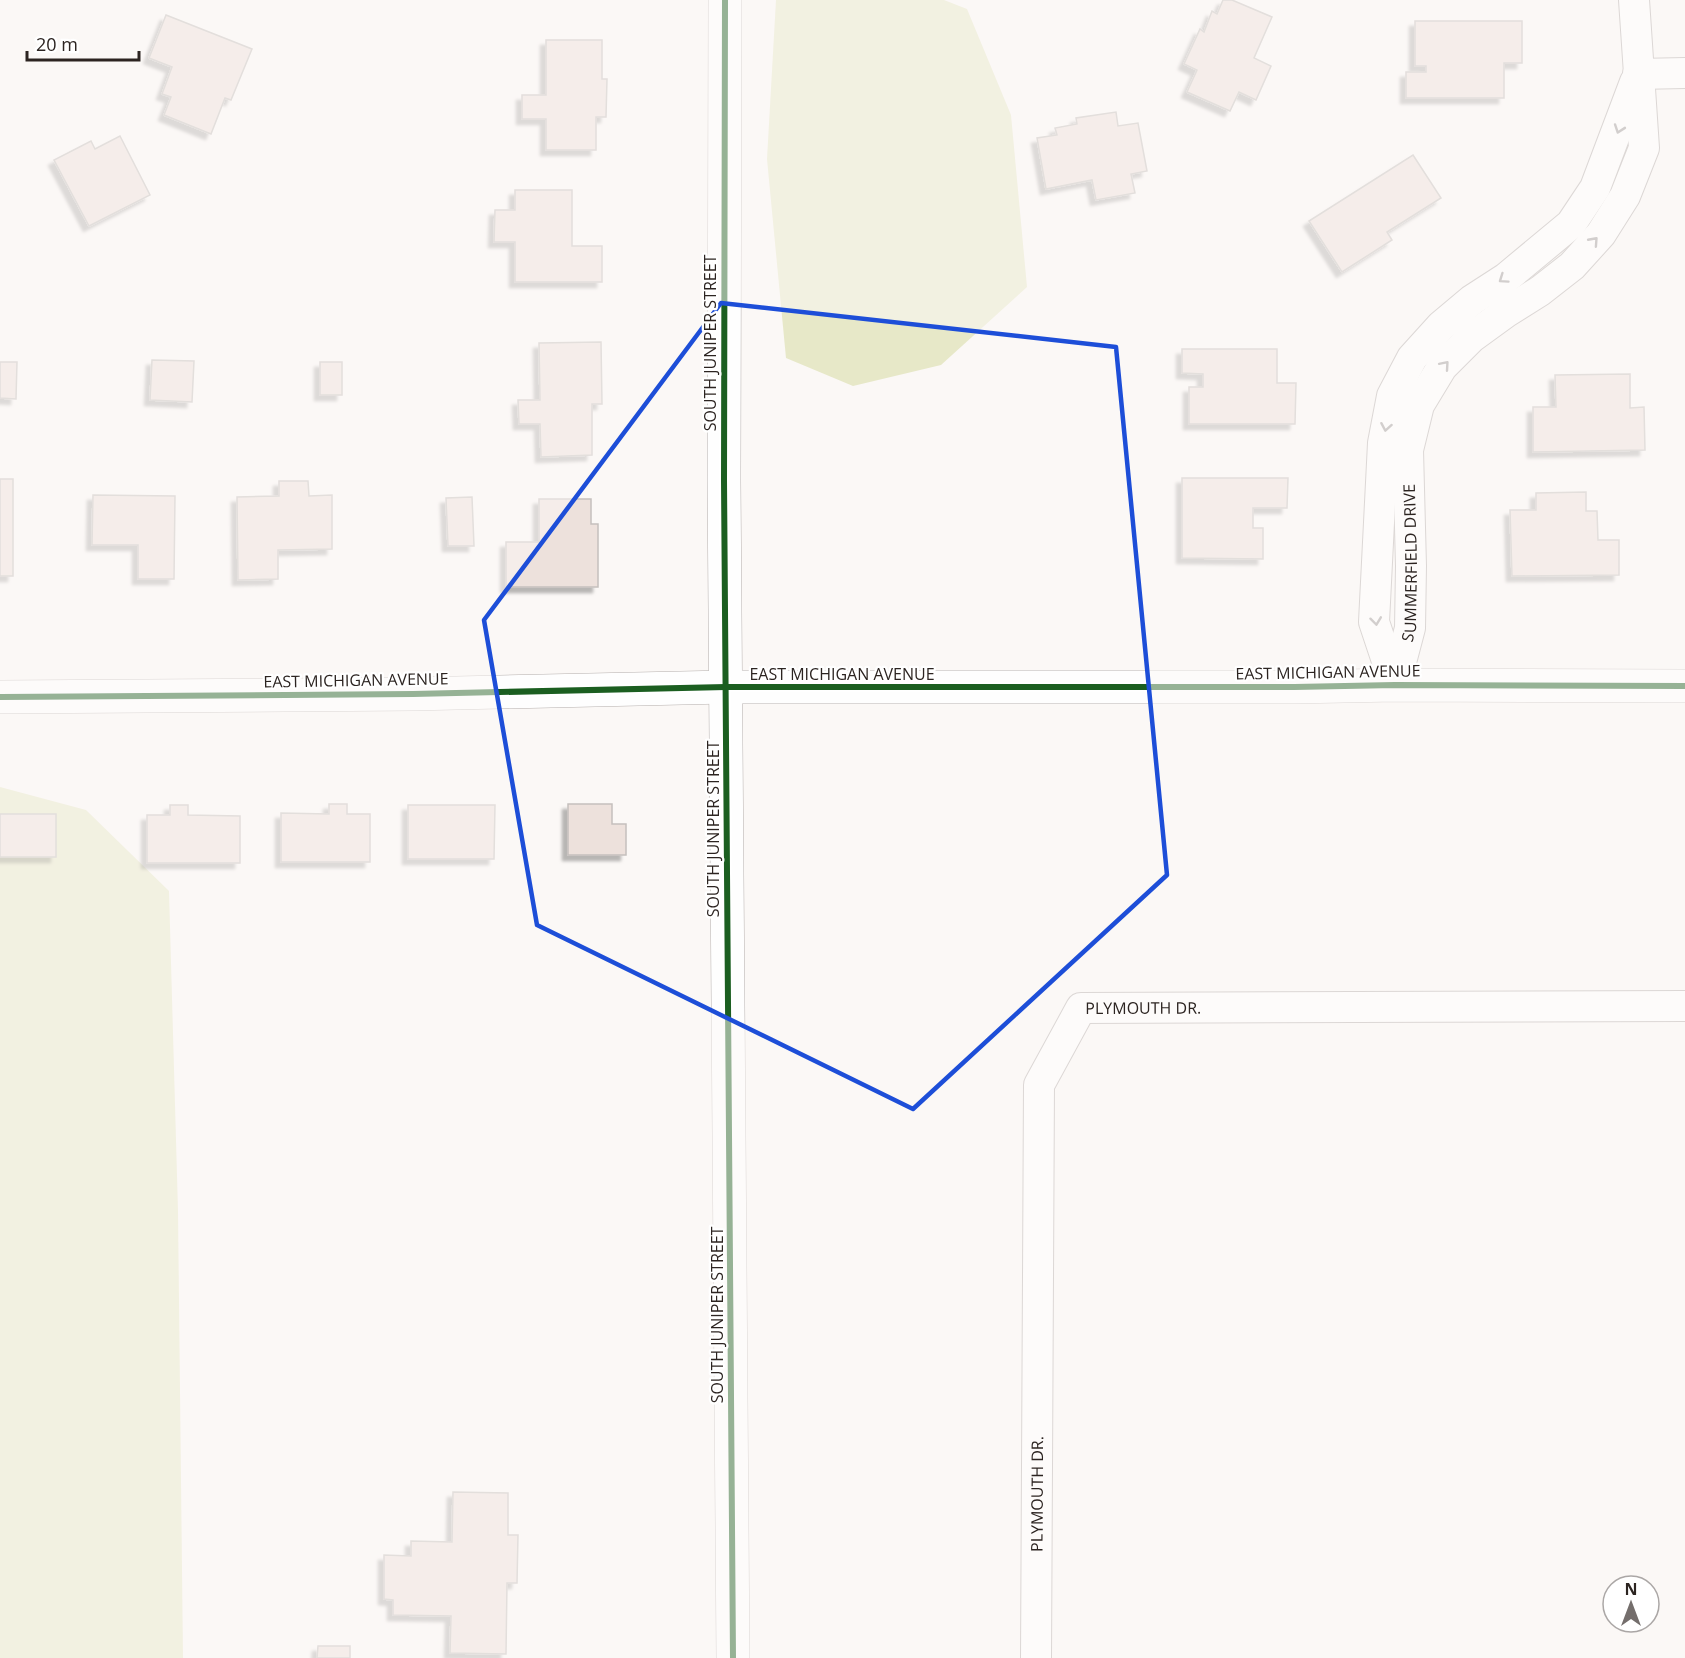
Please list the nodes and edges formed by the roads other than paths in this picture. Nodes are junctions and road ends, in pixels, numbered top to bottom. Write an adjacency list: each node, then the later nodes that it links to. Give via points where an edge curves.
1 (725, 0): 7 (street, SOUTH JUNIPER STREET)
2 (1634, 0): 4 (street, SUMMERFIELD DRIVE)
3 (1685, 73): 4 (street)
4 (1638, 74): 5 (street, SUMMERFIELD DRIVE, via 1644,148 1625,196 1601,234 1572,266 1472,337 1442,367 1419,405 1408,450 1410,628)
5 (1395, 685): 6 (street, EAST MICHIGAN AVENUE); 7 (street, EAST MICHIGAN AVENUE)
6 (1685, 686)
7 (726, 687): 8 (street, EAST MICHIGAN AVENUE); 10 (street, SOUTH JUNIPER STREET)
8 (0, 697)
9 (1685, 1006): 11 (street, PLYMOUTH DR., via 1081,1008 1039,1085)
10 (733, 1658)
11 (1036, 1658)

